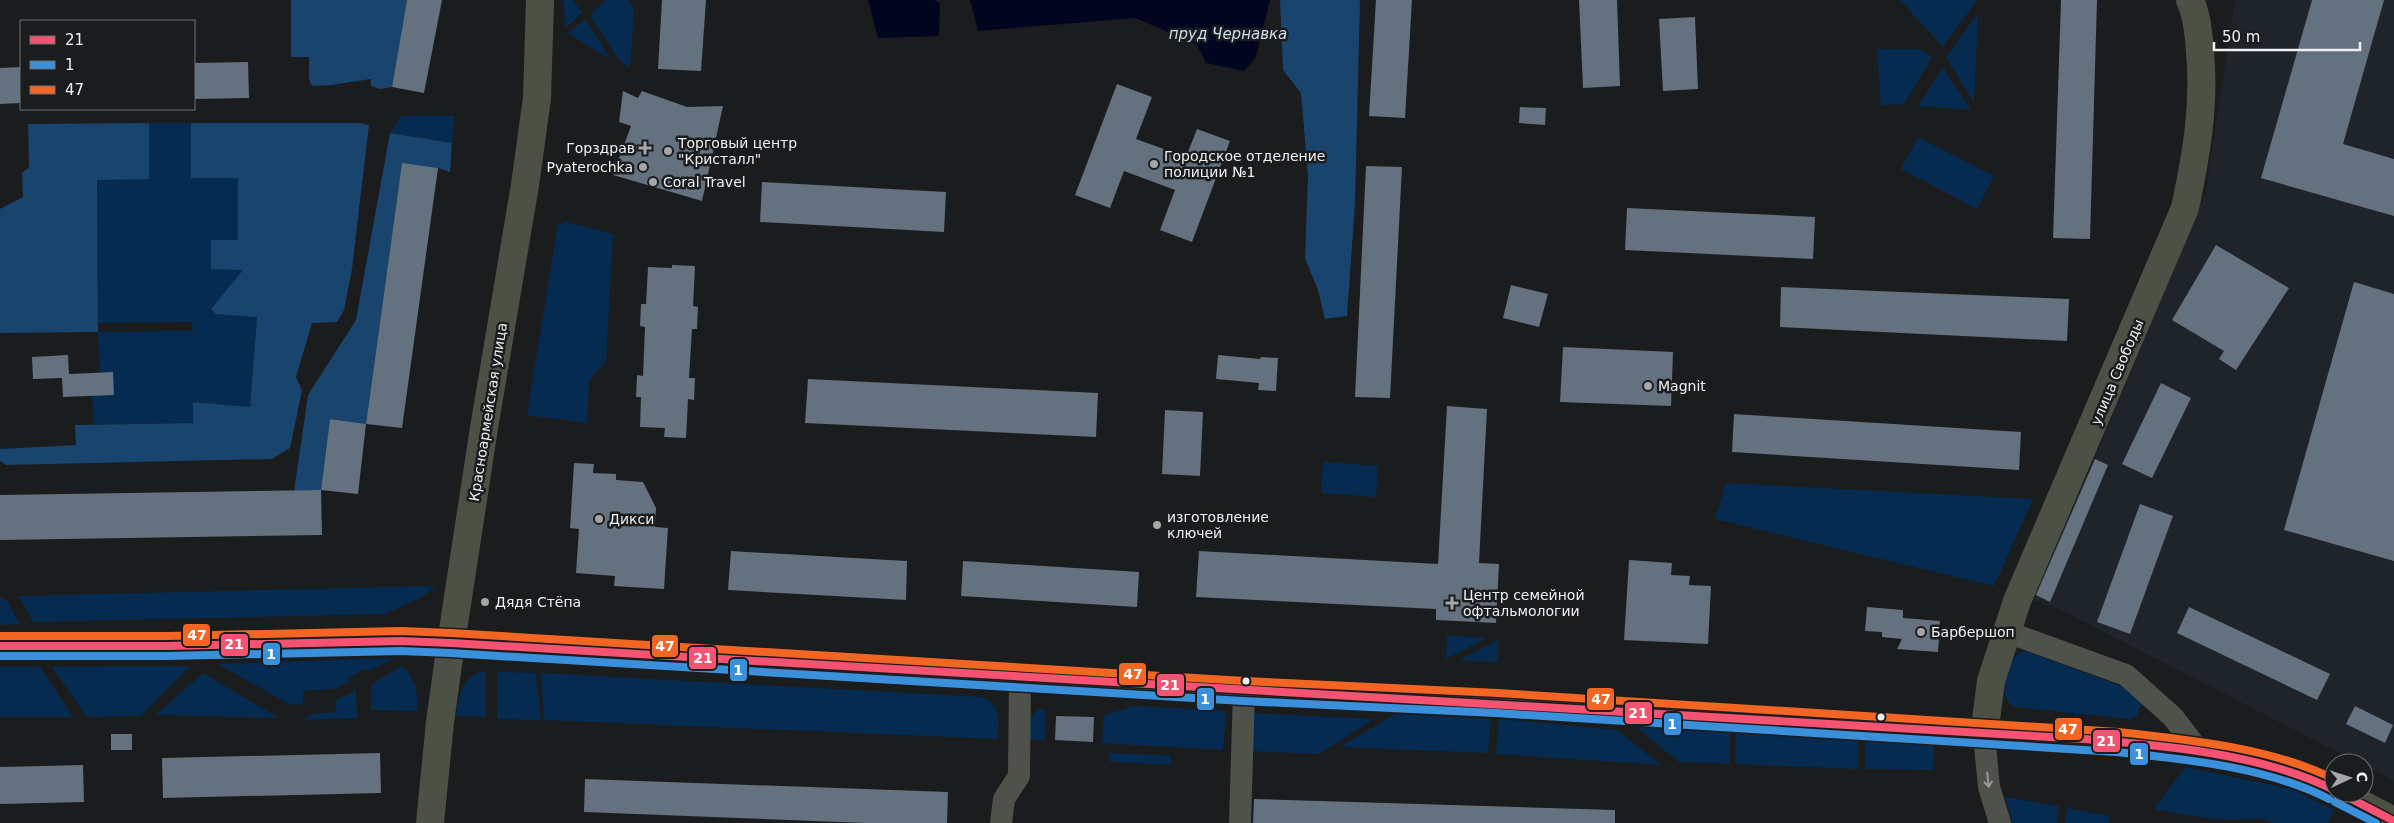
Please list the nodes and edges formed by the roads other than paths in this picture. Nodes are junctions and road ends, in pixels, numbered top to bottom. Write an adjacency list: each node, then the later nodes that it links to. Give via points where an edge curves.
1 (540, 0): 4 (main road, Красноармейская улица, via 537,98 525,185)
2 (2190, 0): 3 (main road, улица Свободы, via 2199,37 2203,89 2198,148 2185,208 2017,601)
3 (2007, 632): 8 (main road, улица Свободы, via 1991,681); 9 (street, via 2126,675 2173,717)
4 (451, 643): 5 (main road); 6 (main road); 13 (main road, Красноармейская улица)
5 (0, 646)
6 (1020, 677): 7 (main road); 14 (street, via 1019,776 1004,799)
7 (1244, 691): 8 (main road, via 1414,698); 15 (street)
8 (1984, 735): 9 (main road, via 2039,736); 16 (street, one-way to 16, via 1989,787)
9 (2198, 750): 10 (main road, via 2278,768)
10 (2324, 784)
11 (2359, 803): 12 (main road)
12 (2394, 821)
13 (430, 823)
14 (1000, 823)
15 (1240, 823)
16 (2000, 823)

